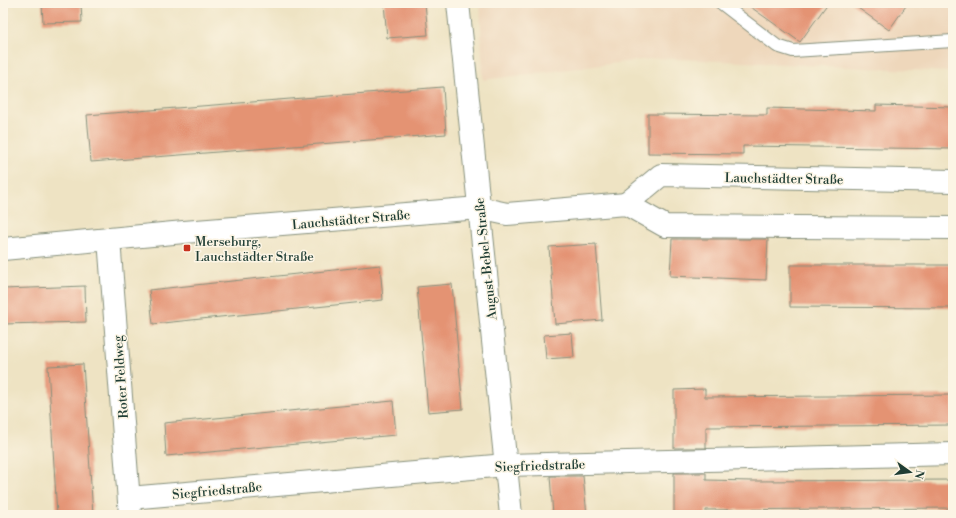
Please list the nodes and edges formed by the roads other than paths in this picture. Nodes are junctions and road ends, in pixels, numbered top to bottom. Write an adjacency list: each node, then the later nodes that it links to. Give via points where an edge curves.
1 (458, 3): 6 (street, August-Bebel-Straße)
2 (721, 3): 3 (lane, via 777,46 793,51)
3 (953, 41)
4 (953, 181): 5 (street, Lauchstädter Straße, via 661,175)
5 (626, 204): 6 (street, Lauchstädter Straße, via 507,214); 7 (street, via 665,226)
6 (479, 208): 8 (street, Lauchstädter Straße); 11 (street, August-Bebel-Straße)
7 (953, 228)
8 (109, 239): 9 (street, Lauchstädter Straße); 12 (street, Roter Feldweg)
9 (3, 249)
10 (953, 454): 11 (street, Siegfriedstraße)
11 (506, 465): 12 (street, Siegfriedstraße); 13 (street, August-Bebel-Straße)
12 (129, 506)
13 (511, 515)

